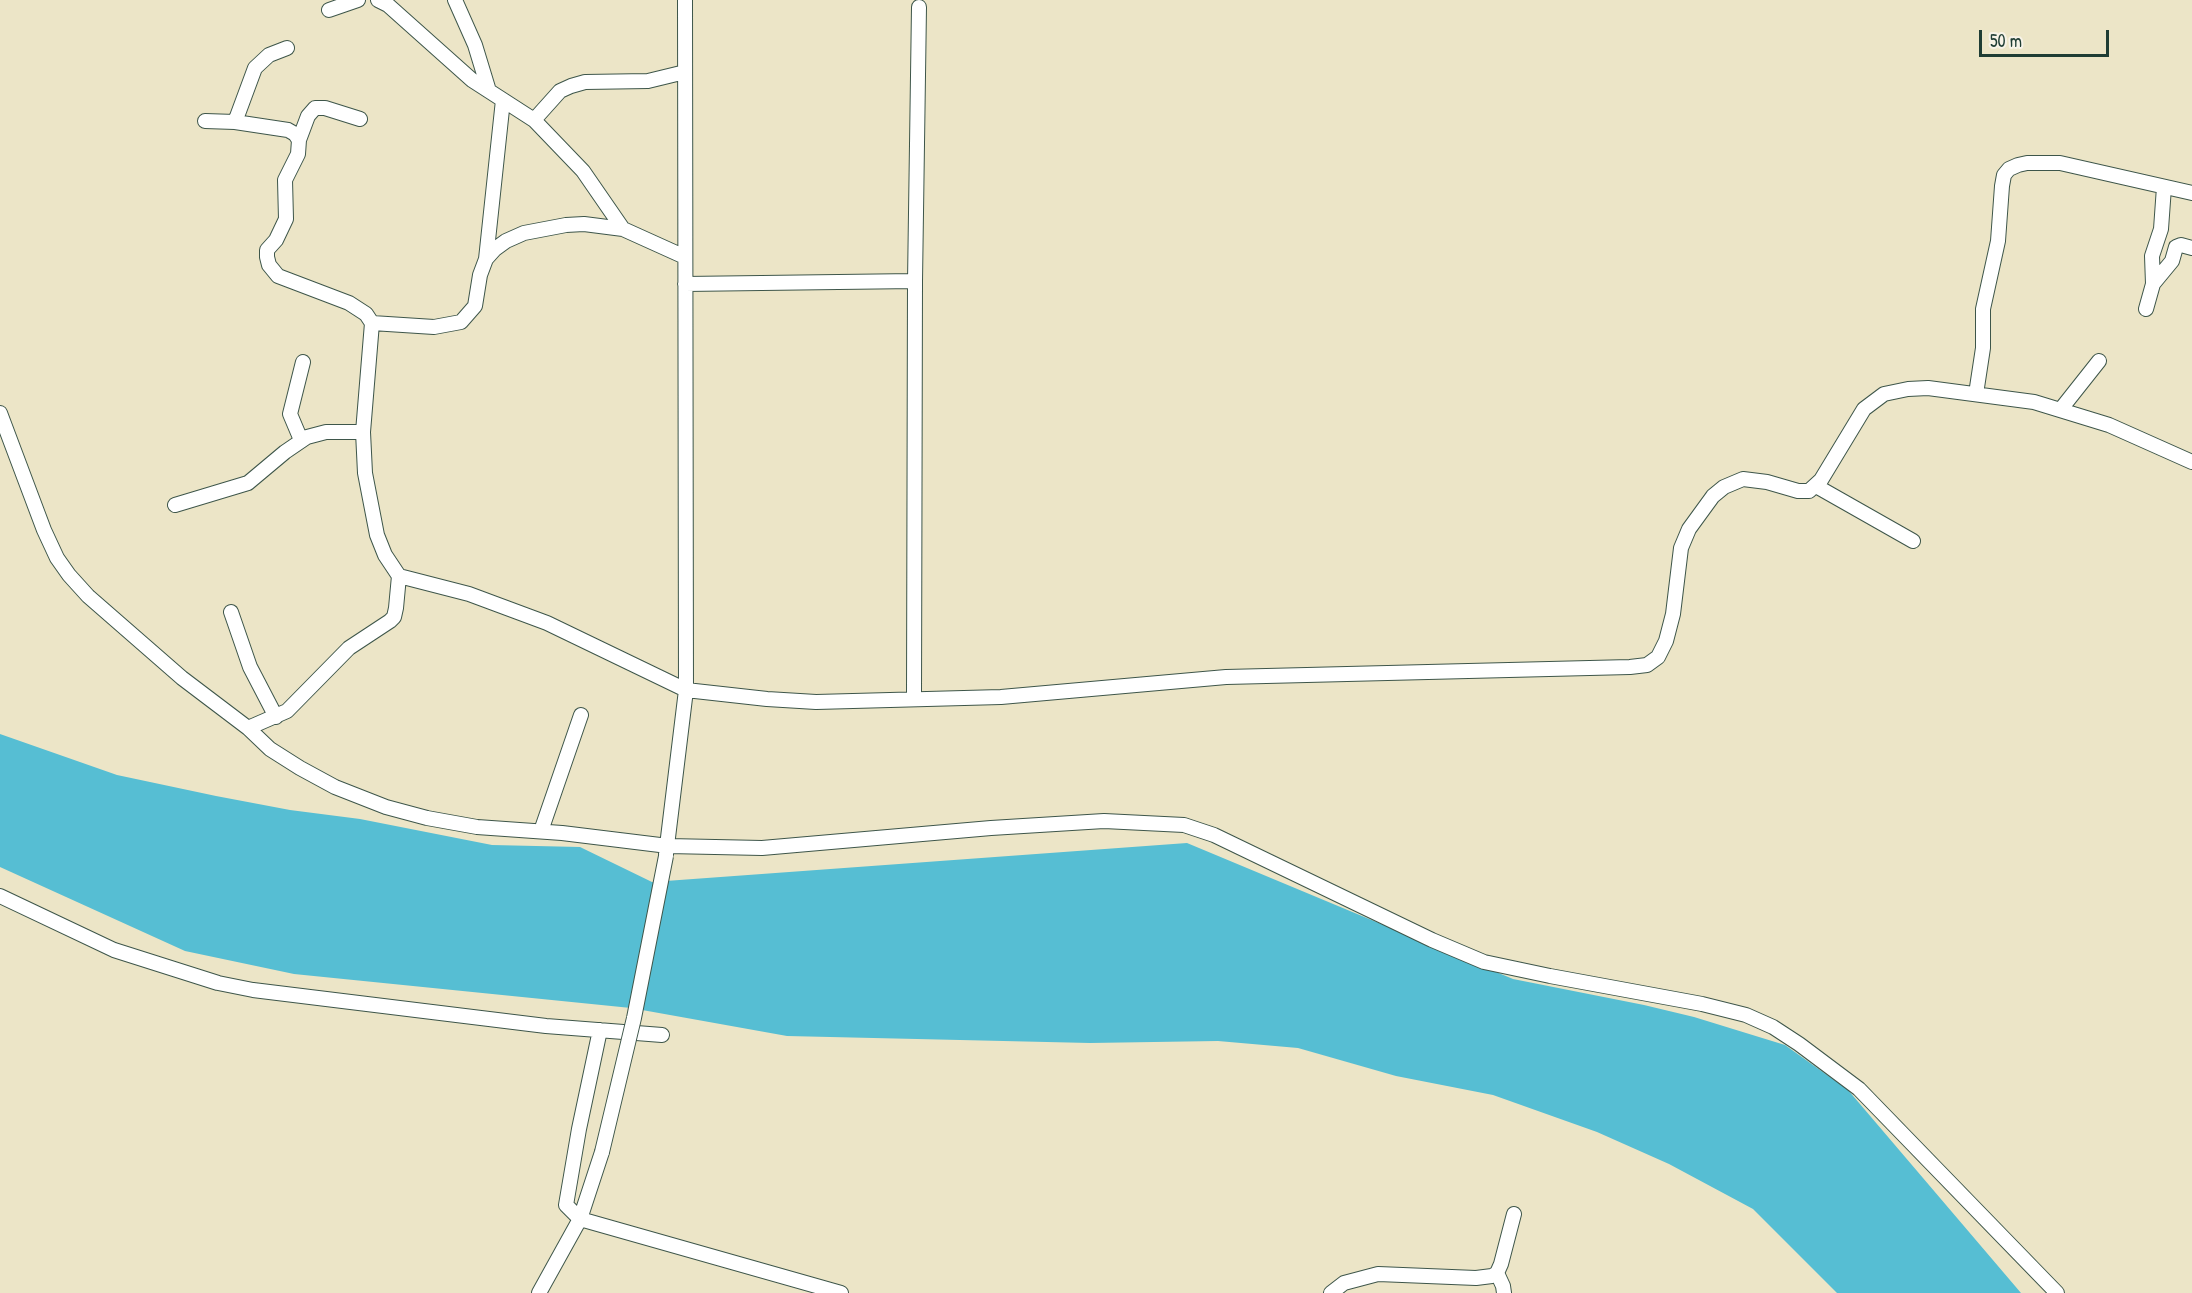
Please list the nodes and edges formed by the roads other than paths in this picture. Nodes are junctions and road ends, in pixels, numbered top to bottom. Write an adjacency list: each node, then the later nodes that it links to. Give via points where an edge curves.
1 (358, 0): 6 (street)
2 (378, 0): 9 (street)
3 (455, 0): 9 (street)
4 (685, 0): 8 (street)
5 (919, 7): 22 (street)
6 (329, 10)
7 (287, 48): 14 (street, via 269,55 255,68)
8 (685, 72): 12 (street, via 648,81 585,82 571,86 560,92); 20 (street)
9 (489, 91): 10 (street)
10 (503, 100): 12 (street); 21 (street)
11 (360, 119): 15 (street, via 315,108)
12 (534, 120): 18 (street, via 583,171)
13 (206, 121): 14 (street)
14 (235, 122): 15 (street, via 288,130)
15 (299, 140): 26 (street, via 298,154 285,180 286,219 267,250 269,265 278,276 360,309)
16 (2164, 187): 17 (street); 24 (street, via 2161,229 2152,256); 29 (street, via 2060,163 2028,163 2009,169 2004,175 1998,241 1983,309 1983,348)
17 (2192, 193)
18 (622, 229): 20 (street); 21 (street, via 566,225 524,233 500,245)
19 (2192, 248): 24 (street, via 2176,247 2172,261)
20 (685, 257): 23 (street)
21 (486, 259): 26 (street, via 475,306 461,321 434,327)
22 (915, 281): 23 (street); 41 (street)
23 (685, 284): 40 (street)
24 (2153, 284): 25 (street)
25 (2146, 309)
26 (372, 323): 32 (street)
27 (303, 362): 33 (street, via 290,414)
28 (2099, 362): 30 (street)
29 (1976, 393): 30 (street); 35 (street, via 1928,388 1884,394 1864,409)
30 (2061, 409): 34 (street, via 2109,425)
31 (0, 413): 44 (street, via 44,530 69,575 182,678)
32 (363, 432): 33 (street, via 326,432); 38 (street, via 365,473 377,535)
33 (301, 440): 36 (street, via 248,483)
34 (2192, 462)
35 (1815, 486): 37 (street); 41 (street, via 1809,491 1798,491 1743,479 1713,496 1689,529 1681,548 1666,641 1658,657 1647,664 1594,669 1226,677 1001,697)
36 (175, 506)
37 (1913, 542)
38 (399, 576): 40 (street, via 469,594 547,623); 43 (street, via 394,617 349,648 297,702)
39 (231, 612): 43 (street, via 253,674)
40 (686, 690): 41 (street, via 816,702); 46 (street)
41 (914, 698)
42 (581, 715): 45 (street)
43 (276, 717): 44 (street)
44 (248, 728): 45 (street, via 270,749 300,768 386,807 477,827)
45 (541, 831): 46 (street)
46 (667, 851): 51 (street, bridge, via 634,1018 602,1152); 57 (street, via 762,848 1104,821 1184,825 1484,962 1702,1004 1746,1015 1773,1027 1859,1089)
47 (0, 896): 48 (street, via 114,951 218,983 534,1025)
48 (600, 1030): 49 (street); 51 (street, via 566,1205)
49 (662, 1035)
50 (1514, 1214): 52 (street)
51 (580, 1219): 53 (street); 54 (street)
52 (1497, 1273): 55 (street, via 1486,1278 1378,1274 1350,1281); 56 (street)
53 (539, 1293)
54 (841, 1293)
55 (1331, 1293)
56 (1504, 1293)
57 (2057, 1293)

